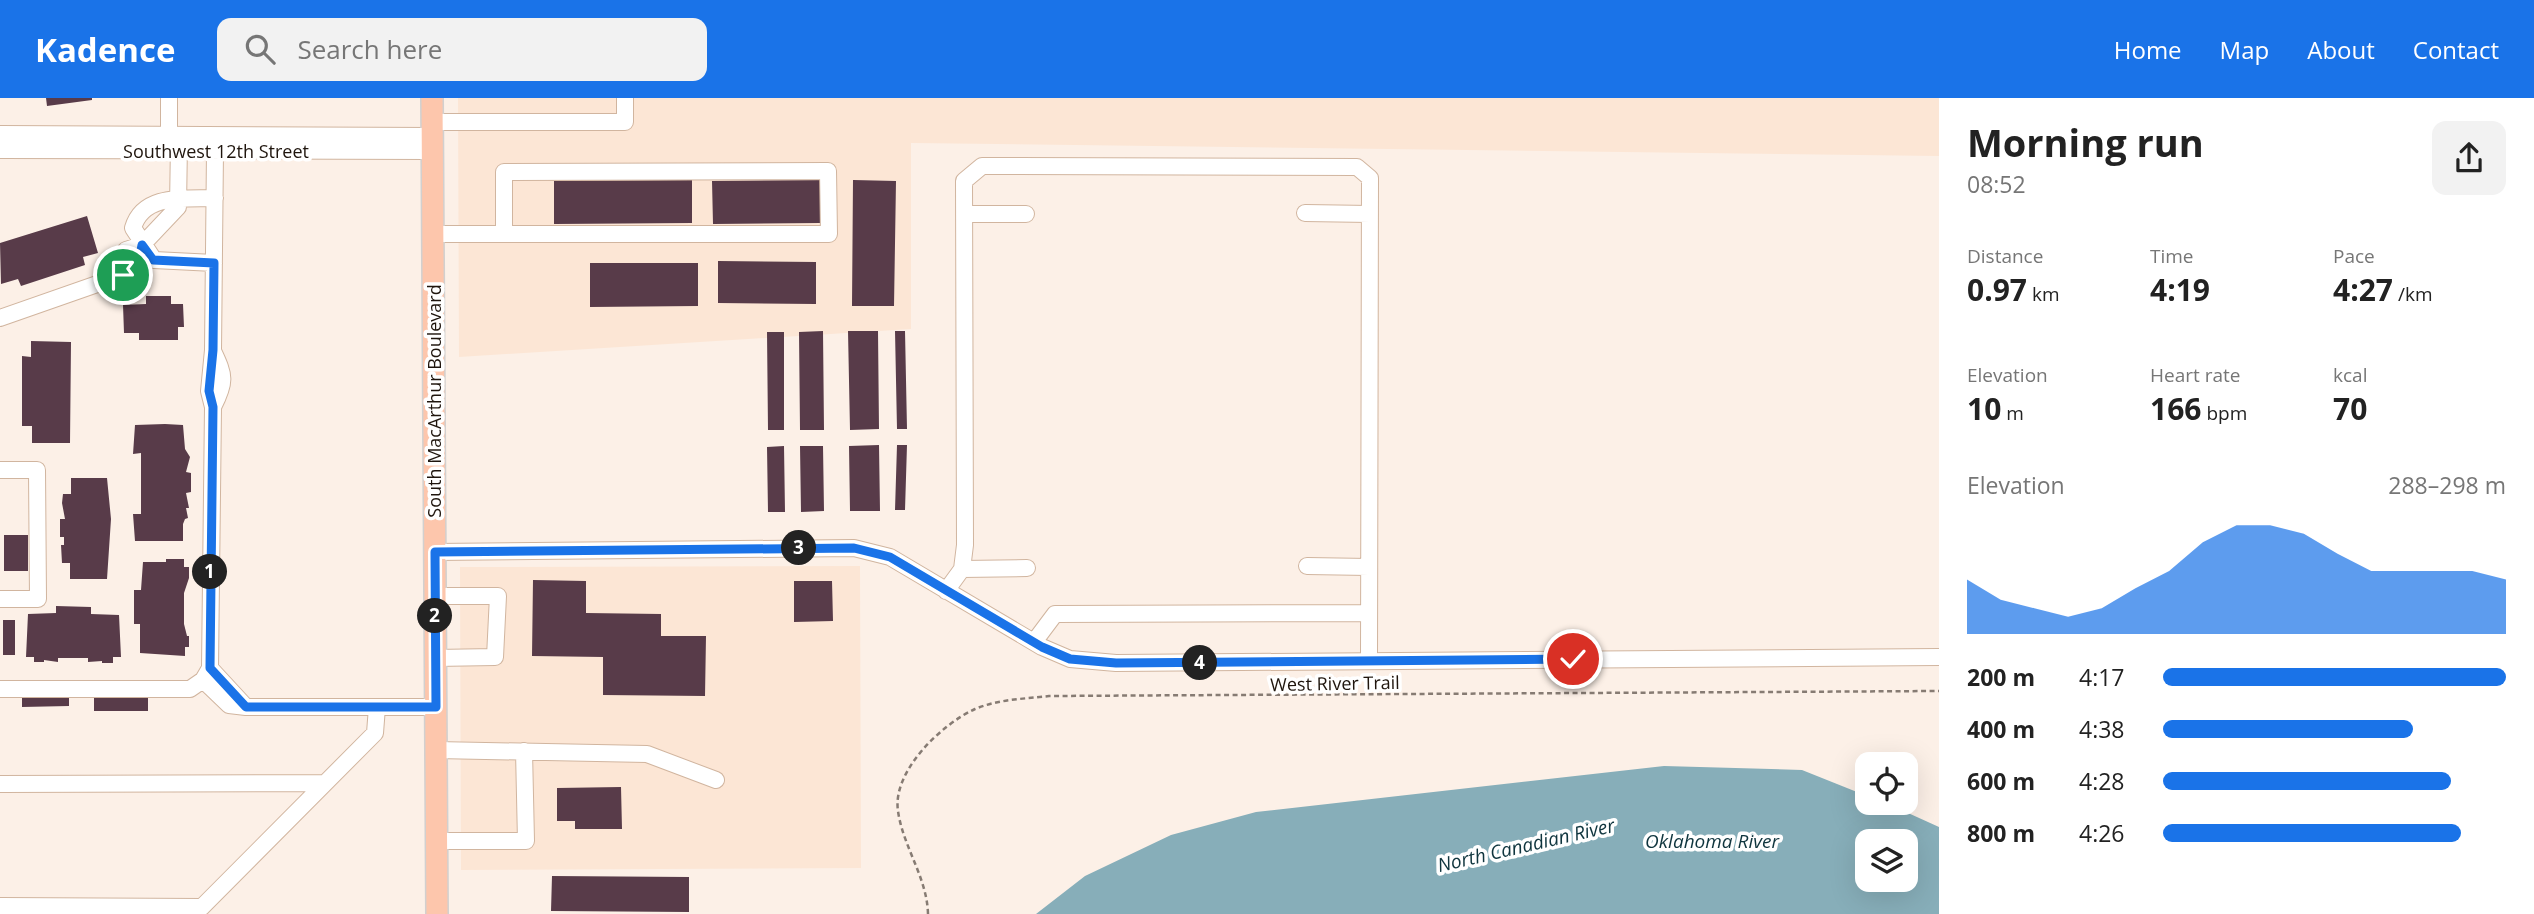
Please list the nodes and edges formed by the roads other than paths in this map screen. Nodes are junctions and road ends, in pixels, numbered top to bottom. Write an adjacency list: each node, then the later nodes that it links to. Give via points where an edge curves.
1 (169, 98): 6 (street)
2 (432, 98): 5 (main road, South MacArthur Boulevard)
3 (625, 98): 5 (street, via 625,122)
4 (0, 134): 6 (street, Southwest 12th Street)
5 (432, 136): 6 (street, Southwest 12th Street); 8 (street, Southwest 12th Street); 16 (main road, South MacArthur Boulevard)
6 (174, 143): 7 (street, Southwest 12th Street); 8 (street, Southwest 12th Street); 10 (street)
7 (0, 150)
8 (215, 150): 9 (street)
9 (215, 198): 10 (street); 18 (street)
10 (178, 199): 17 (street, via 178,207); 17 (street, via 142,208 133,228)
11 (1305, 213): 14 (street)
12 (964, 214): 13 (street); 14 (street, via 964,181 982,166 1357,167 1370,178); 25 (street)
13 (1026, 214)
14 (1370, 214): 23 (street)
15 (504, 233): 15 (street, via 829,234 828,171 503,172); 16 (street)
16 (433, 234): 21 (main road, South MacArthur Boulevard)
17 (142, 245): 18 (street, via 153,260); 19 (street, via 126,250 100,284)
18 (214, 263): 34 (street, via 213,350 223,372 223,388 213,407)
19 (0, 318)
20 (0, 470): 28 (street, via 37,470 38,599)
21 (435, 552): 26 (street, via 854,548 890,557); 27 (main road, South MacArthur Boulevard)
22 (1307, 566): 23 (street)
23 (1369, 567): 29 (street)
24 (1027, 568): 25 (street)
25 (962, 569): 26 (street)
26 (946, 591): 30 (street)
27 (435, 596): 32 (main road, South MacArthur Boulevard); 32 (street, via 498,596 495,657)
28 (0, 599)
29 (1369, 613): 30 (street, via 1055,614); 33 (street)
30 (1034, 642): 33 (street, via 1070,659 1116,663)
31 (1939, 657): 33 (street)
32 (435, 658): 37 (main road, South MacArthur Boulevard)
33 (1369, 661)
34 (207, 674): 35 (street, via 190,689); 36 (street, via 246,707)
35 (0, 689)
36 (377, 707): 37 (street); 41 (street, via 375,733)
37 (436, 707): 38 (main road, South MacArthur Boulevard)
38 (436, 750): 39 (street); 43 (main road, South MacArthur Boulevard)
39 (524, 751): 40 (street, via 647,754); 43 (street, via 526,841)
40 (716, 780)
41 (325, 783): 42 (street); 45 (street)
42 (0, 784)
43 (437, 841): 46 (main road, South MacArthur Boulevard)
44 (0, 906): 45 (street)
45 (199, 911)
46 (437, 914)

